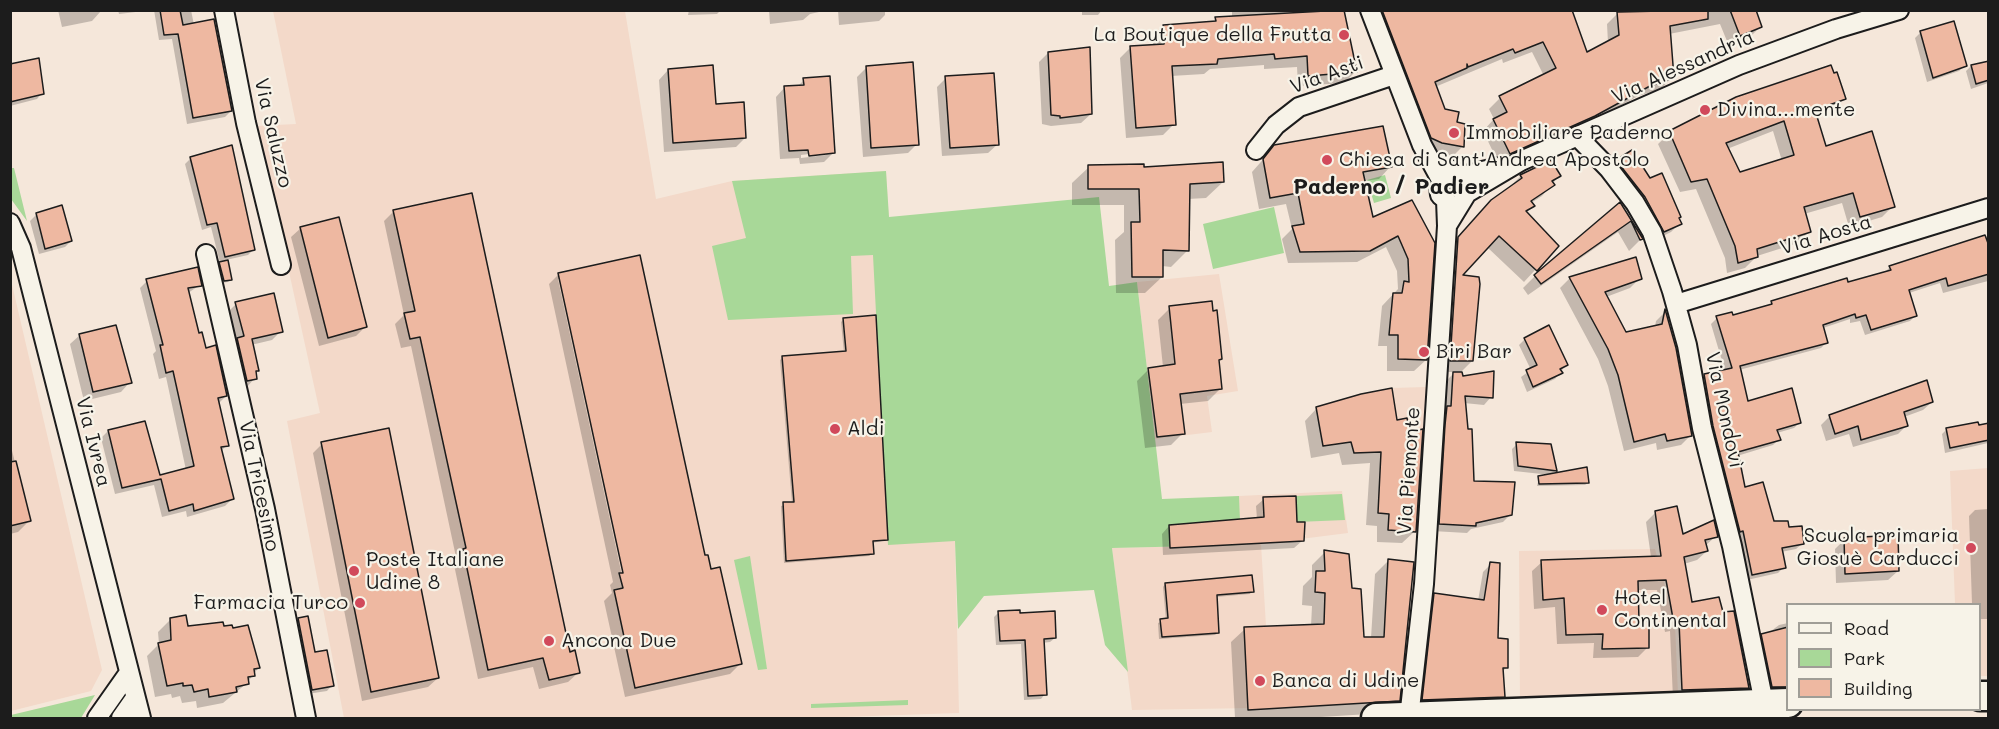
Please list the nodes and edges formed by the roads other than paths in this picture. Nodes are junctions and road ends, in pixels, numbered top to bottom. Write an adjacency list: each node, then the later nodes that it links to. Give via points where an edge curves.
1 (224, 10): 11 (street, Via Saluzzo)
2 (1370, 10): 4 (street)
3 (1899, 10): 5 (street, Via Alessandria, via 1739,65)
4 (1394, 75): 6 (street, Via Asti, via 1299,108 1276,125); 7 (street, via 1422,145)
5 (1578, 137): 7 (street, Via Alessandria); 12 (street, Via Mondovì, via 1635,203 1652,232)
6 (1256, 150)
7 (1455, 187): 21 (street, Via Piemonte, via 1447,226 1425,573)
8 (1989, 208): 12 (street, Via Aosta)
9 (10, 223): 13 (street, Via Ivrea, via 21,248)
10 (206, 254): 19 (street, Via Tricesimo, via 266,508)
11 (280, 265)
12 (1676, 304): 15 (street, Via Mondovì, via 1702,428)
13 (128, 674): 14 (street, Via Ivrea); 16 (street)
14 (135, 698): 17 (street); 18 (street, Via Ivrea)
15 (1773, 708): 21 (main road)
16 (97, 718)
17 (121, 718)
18 (141, 718)
19 (306, 718)
20 (1376, 718): 21 (main road)
21 (1410, 718)

